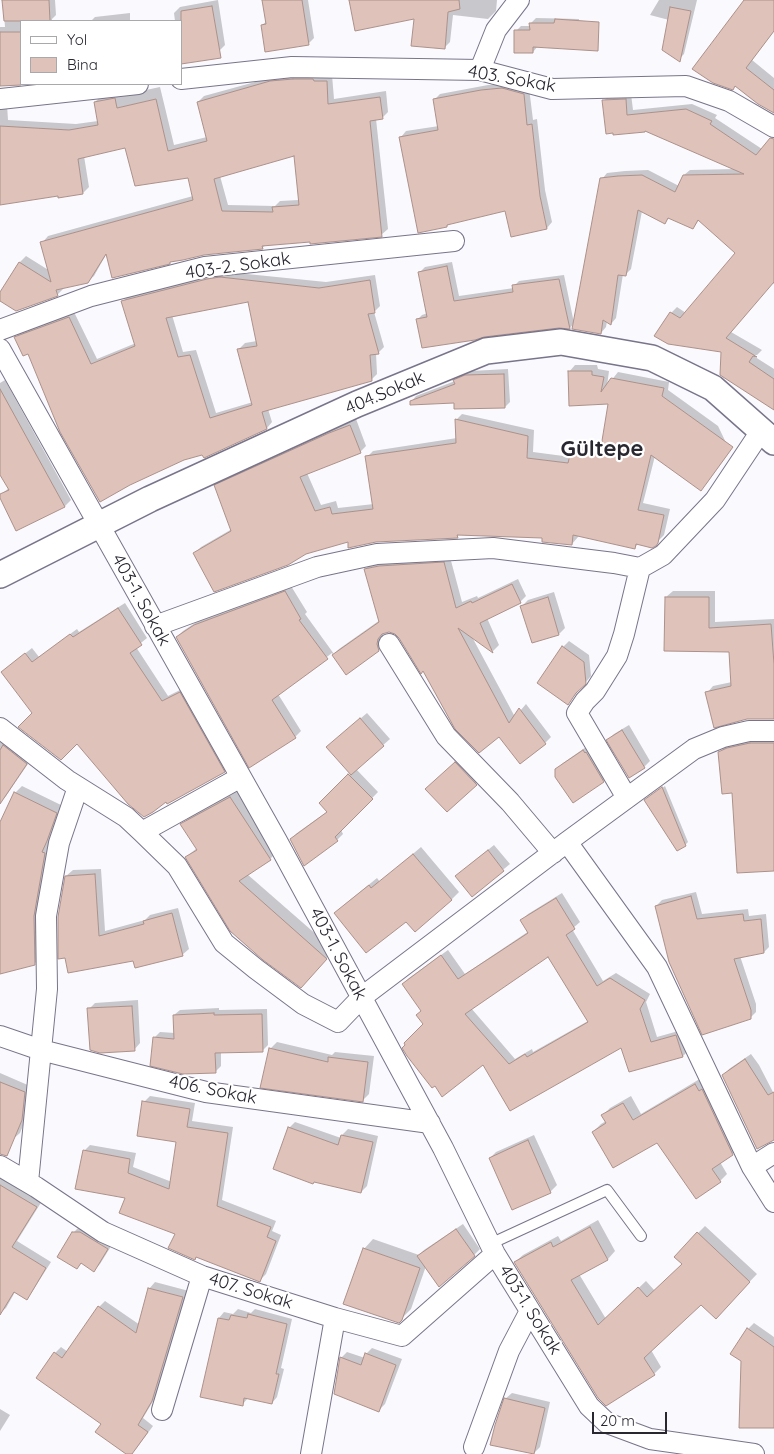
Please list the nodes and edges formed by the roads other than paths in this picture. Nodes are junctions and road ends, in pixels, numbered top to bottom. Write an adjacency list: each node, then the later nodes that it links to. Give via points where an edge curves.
1 (519, 0): 2 (street, via 496,30)
2 (480, 70): 3 (street, 403. Sokak, via 292,67); 6 (street, 403. Sokak, via 552,89 686,86 729,101)
3 (182, 79)
4 (129, 85): 5 (street)
5 (0, 99)
6 (774, 127)
7 (454, 241): 8 (street, 403-2. Sokak, via 205,267 91,296)
8 (0, 330)
9 (0, 349): 11 (street, 403-1. Sokak)
10 (768, 436): 11 (street, 404.Sokak, via 713,388 652,358 561,342 486,351 357,404); 12 (street, via 715,500 663,555)
11 (98, 525): 13 (street, 404.Sokak); 14 (street, 403-1. Sokak)
12 (640, 568): 14 (street, via 493,548 377,554 317,567); 20 (street, via 617,656 577,713)
13 (0, 574)
14 (155, 626): 18 (street, 403-1. Sokak)
15 (389, 644): 22 (street, via 446,736)
16 (0, 728): 19 (street)
17 (774, 731): 20 (street, via 749,731 694,749)
18 (241, 777): 21 (street); 23 (street, 403-1. Sokak)
19 (78, 787): 21 (street, via 126,817); 25 (street, via 59,843 46,916 46,989)
20 (627, 798): 22 (street)
21 (142, 832): 23 (street, via 177,866 224,944 256,969 303,1004 338,1022)
22 (560, 848): 23 (street); 29 (street, via 656,967)
23 (362, 997): 26 (street, 403-1. Sokak)
24 (0, 1036): 25 (street, 406. Sokak)
25 (41, 1050): 26 (street, 406. Sokak, via 206,1092); 30 (street)
26 (430, 1123): 33 (street, 403-1. Sokak)
27 (774, 1153): 29 (street)
28 (0, 1166): 30 (street, 407. Sokak)
29 (752, 1167): 31 (street)
30 (28, 1182): 34 (street, 407. Sokak, via 103,1232)
31 (774, 1202)
32 (641, 1236): 33 (lane, via 608,1190)
33 (492, 1249): 35 (street, 403-1. Sokak); 36 (street, 407. Sokak, via 402,1336)
34 (202, 1276): 36 (street, 407. Sokak); 37 (street)
35 (530, 1311): 38 (street, via 509,1351); 40 (street, 403-1. Sokak, via 589,1406 606,1423 650,1439)
36 (335, 1318): 39 (street)
37 (162, 1410)
38 (474, 1447)
39 (311, 1454)
40 (754, 1454)

